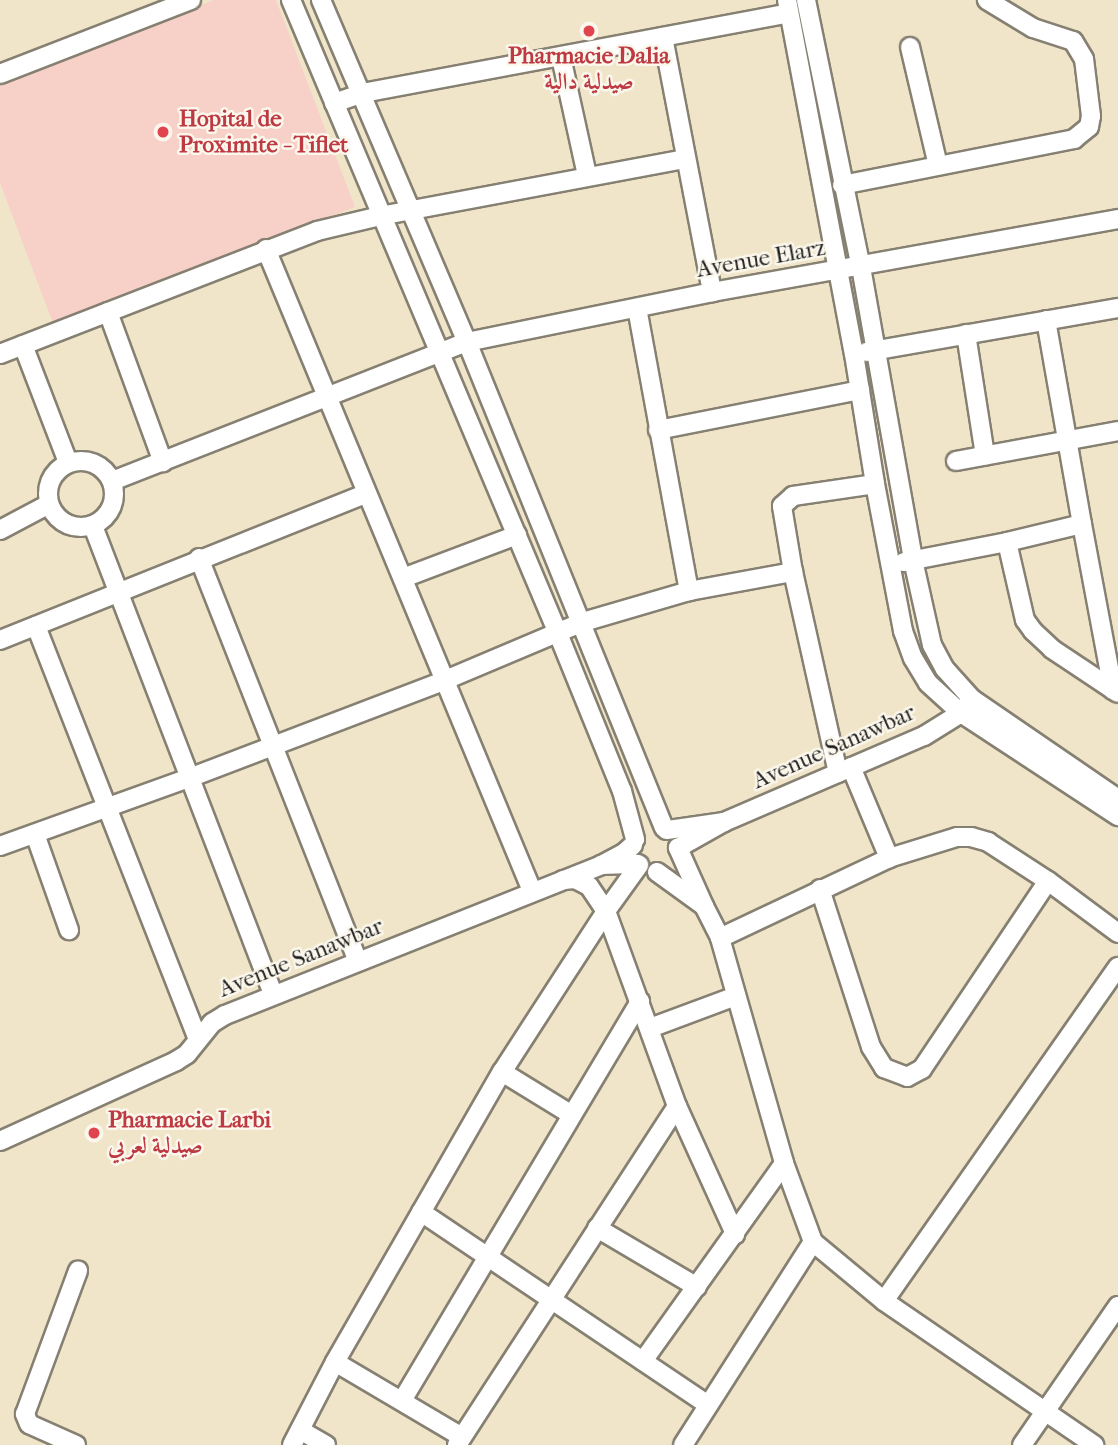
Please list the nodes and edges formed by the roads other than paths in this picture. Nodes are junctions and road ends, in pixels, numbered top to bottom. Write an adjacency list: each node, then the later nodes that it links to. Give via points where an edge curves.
1 (191, 0): 10 (street)
2 (291, 0): 13 (street)
3 (321, 0): 12 (street)
4 (806, 0): 11 (street)
5 (987, 0): 15 (street, via 1033,28 1073,41 1084,60 1089,127 1074,138)
6 (788, 6): 7 (street); 11 (street)
7 (663, 37): 9 (street); 14 (street)
8 (910, 47): 15 (street)
9 (561, 57): 12 (street); 16 (street)
10 (0, 74)
11 (812, 80): 17 (street); 23 (street)
12 (363, 93): 13 (street); 18 (street)
13 (334, 103): 19 (street)
14 (685, 159): 16 (street); 24 (street)
15 (938, 165): 17 (street)
16 (587, 176): 18 (street)
17 (842, 185): 22 (street)
18 (411, 211): 19 (street); 30 (street)
19 (380, 216): 21 (street); 33 (street)
20 (1118, 219): 22 (street, Avenue Elarz)
21 (266, 249): 27 (street); 37 (street)
22 (861, 267): 23 (street, Avenue Elarz); 32 (street)
23 (837, 270): 24 (street, Avenue Elarz); 35 (street)
24 (712, 292): 25 (street, Avenue Elarz)
25 (638, 308): 30 (street, Avenue Elarz); 38 (street)
26 (1118, 309): 28 (street)
27 (108, 312): 31 (street); 44 (street)
28 (1045, 320): 29 (street); 40 (street)
29 (966, 334): 32 (street); 41 (street)
30 (467, 342): 33 (street, Avenue Elarz); 61 (street)
31 (23, 345): 34 (street); 43 (street)
32 (876, 351): 35 (street); 55 (street)
33 (440, 353): 37 (street, Avenue Elarz); 52 (street)
34 (0, 354)
35 (854, 354): 36 (street)
36 (860, 390): 38 (street); 46 (street)
37 (326, 399): 44 (street, Avenue Elarz); 47 (street)
38 (658, 430): 59 (street)
39 (1118, 431): 40 (street)
40 (1065, 441): 41 (street); 49 (street)
41 (985, 456): 42 (street)
42 (956, 461)
43 (68, 462): 45 (street, via 97,465); 48 (street, via 50,482)
44 (163, 462): 45 (street, Avenue Elarz)
45 (112, 481): 50 (street, via 110,512)
46 (875, 484): 56 (street); 57 (street, via 793,496 784,502)
47 (367, 493): 54 (street); 58 (street)
48 (49, 504): 50 (street, via 62,522); 51 (street)
49 (1082, 524): 53 (street); 66 (street)
50 (93, 526): 60 (street)
51 (0, 530)
52 (517, 535): 58 (street); 63 (street)
53 (1007, 542): 55 (street); 66 (street, via 1025,620 1033,631)
54 (199, 558): 60 (street); 68 (street)
55 (913, 560): 56 (street); 67 (street, via 932,645)
56 (891, 564): 67 (street, via 903,631 913,658 928,683)
57 (793, 572): 59 (street); 69 (street)
58 (403, 578): 65 (street)
59 (690, 590): 61 (street)
60 (119, 592): 62 (street); 70 (street)
61 (583, 622): 63 (street); 75 (street)
62 (36, 626): 64 (street); 72 (street)
63 (557, 631): 65 (street); 77 (street, via 622,791)
64 (0, 639)
65 (443, 681): 68 (street); 87 (street)
66 (1116, 691)
67 (966, 706): 69 (street, Avenue Sanawbar, via 924,736); 71 (street); 73 (street)
68 (273, 746): 70 (street); 93 (street)
69 (844, 770): 74 (street, Avenue Sanawbar); 80 (street)
70 (192, 778): 72 (street); 95 (street)
71 (1118, 799)
72 (107, 808): 76 (street); 99 (street)
73 (1118, 816)
74 (724, 822): 75 (street); 79 (street)
75 (665, 829): 77 (street, via 651,827); 79 (street)
76 (35, 834): 78 (street); 90 (street)
77 (634, 842): 81 (street); 82 (street)
78 (0, 846)
79 (678, 848): 83 (street, via 671,866); 88 (street)
80 (889, 858): 85 (street, via 971,837 988,842); 86 (street)
81 (638, 864): 82 (street); 83 (street); 89 (street)
82 (601, 865): 84 (street, Avenue Sanawbar)
83 (657, 872): 88 (street)
84 (561, 880): 87 (street, Avenue Sanawbar); 89 (street, via 575,879 589,886)
85 (1048, 881): 86 (street, via 922,1069 907,1077 884,1068 871,1047); 91 (street)
86 (820, 889): 92 (street)
87 (532, 891): 93 (street, Avenue Sanawbar)
88 (704, 906): 92 (street)
89 (606, 911): 97 (street); 100 (street)
90 (69, 930)
91 (1118, 933)
92 (720, 938): 96 (street)
93 (357, 960): 95 (street, Avenue Sanawbar)
94 (1118, 967): 113 (street)
95 (273, 994): 99 (street, Avenue Sanawbar, via 225,1015)
96 (737, 996): 98 (street); 104 (street)
97 (640, 1001): 98 (street); 102 (street)
98 (650, 1028): 101 (street)
99 (197, 1037): 103 (street, Avenue Sanawbar, via 187,1054 176,1061)
100 (502, 1072): 102 (street); 105 (street)
101 (677, 1106): 106 (street); 107 (street)
102 (572, 1115): 109 (street)
103 (0, 1141)
104 (785, 1163): 107 (street); 108 (street)
105 (421, 1213): 109 (street); 118 (street)
106 (597, 1228): 111 (street); 112 (street)
107 (735, 1234): 111 (street)
108 (813, 1242): 113 (street); 120 (street)
109 (488, 1257): 112 (street); 119 (street)
110 (78, 1271): 124 (street, via 25,1414 29,1424)
111 (697, 1287): 117 (street)
112 (550, 1301): 117 (street); 123 (street)
113 (884, 1301): 121 (street)
114 (1118, 1306): 115 (street)
115 (1103, 1328): 116 (street); 121 (street)
116 (1118, 1339)
117 (643, 1361): 120 (street)
118 (335, 1362): 119 (street); 122 (street)
119 (403, 1399): 123 (street)
120 (707, 1404): 126 (street)
121 (1045, 1412): 127 (street); 128 (street)
122 (296, 1437): 125 (street)
123 (460, 1441)
124 (76, 1445)
125 (326, 1445)
126 (683, 1445)
127 (1022, 1445)
128 (1094, 1445)

